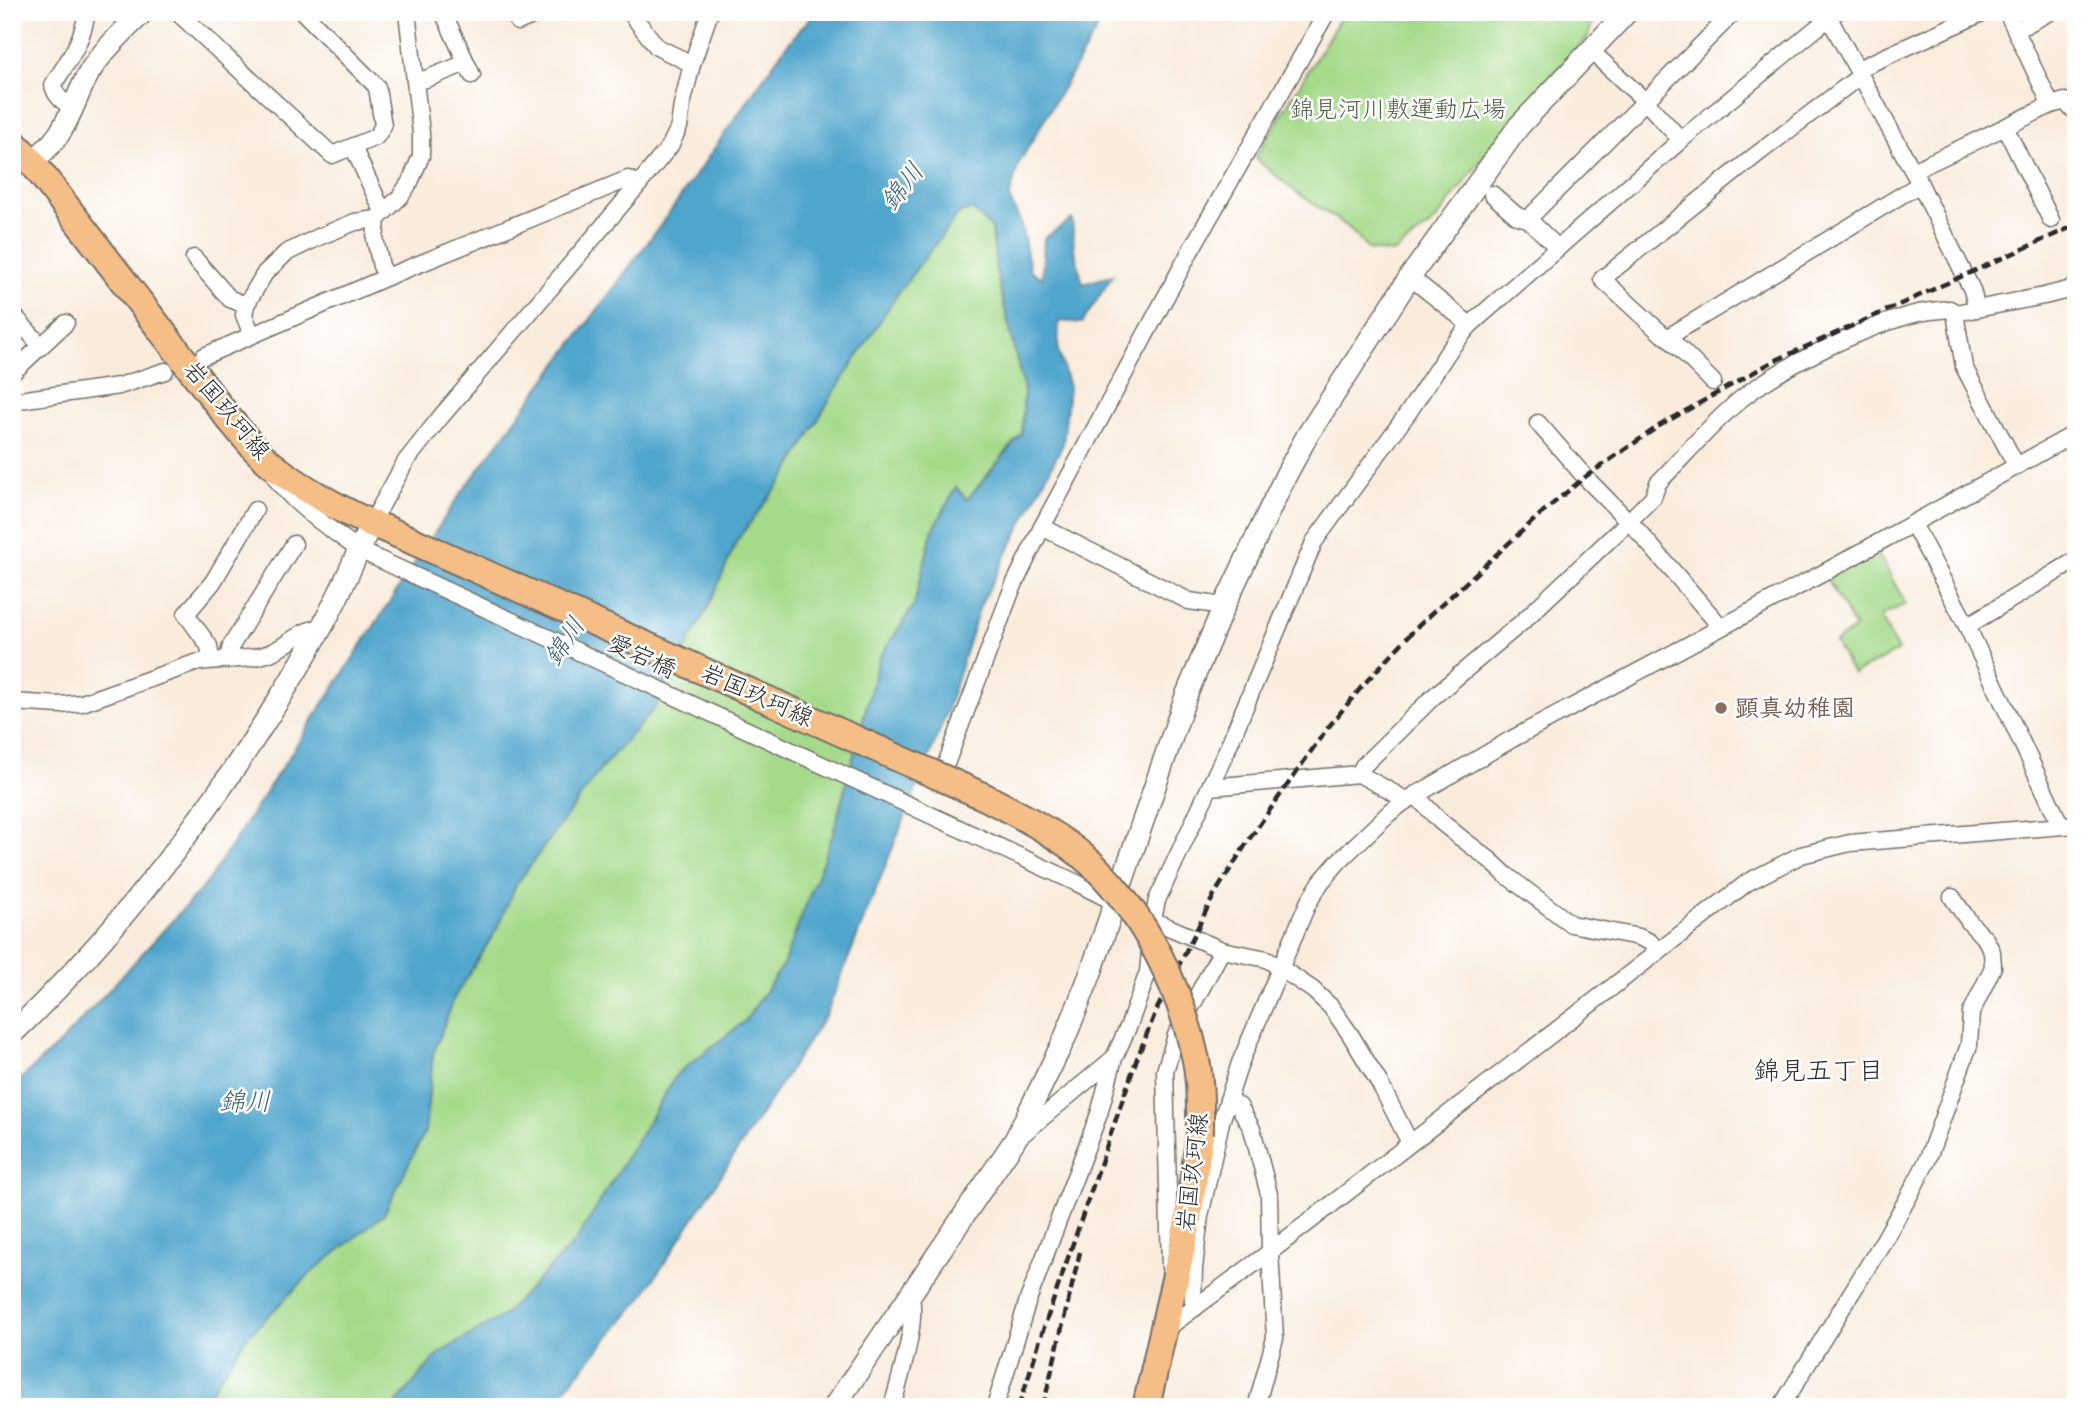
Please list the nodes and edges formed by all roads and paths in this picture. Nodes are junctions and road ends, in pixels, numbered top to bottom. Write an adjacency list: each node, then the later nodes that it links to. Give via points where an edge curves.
1 (87, 12): 28 (street, via 78,48 53,85 59,98)
2 (143, 12): 28 (street, via 95,64)
3 (177, 12): 32 (street, via 332,155)
4 (303, 12): 32 (street, via 377,87 383,126 376,137)
5 (407, 12): 24 (street)
6 (443, 12): 24 (street, via 469,69)
7 (541, 12): 18 (street)
8 (631, 12): 22 (street, via 657,47)
9 (710, 12): 22 (street)
10 (1326, 12): 67 (street)
11 (1613, 12): 20 (street)
12 (1627, 12): 20 (street)
13 (1734, 12): 25 (street)
14 (1984, 12): 23 (street)
15 (2007, 12): 19 (street)
16 (2050, 12): 19 (street)
17 (1828, 16): 23 (street); 31 (street)
18 (518, 22)
19 (2016, 30): 26 (street)
20 (1605, 34): 21 (street)
21 (1590, 50): 25 (street); 43 (street, via 1519,126)
22 (692, 64): 35 (street, via 679,127 670,146)
23 (1859, 73): 34 (street); 52 (street, via 1602,279)
24 (415, 80): 37 (street, via 421,156 400,197)
25 (1645, 101): 31 (street); 38 (street)
26 (2051, 105): 27 (street, via 2064,101 2071,108); 29 (street)
27 (2076, 106)
28 (73, 108): 33 (street, via 61,132)
29 (2005, 127): 34 (street); 39 (street)
30 (12, 141): 33 (main road, 岩国玖珂線)
31 (1681, 141): 40 (street)
32 (353, 147): 37 (street)
33 (32, 162): 61 (main road, 岩国玖珂線)
34 (1917, 177): 46 (street); 52 (street)
35 (639, 184): 42 (street, via 628,179); 66 (street, via 406,461)
36 (1492, 194): 38 (street, via 1517,216)
37 (380, 216): 42 (street, via 375,239); 45 (street, via 355,222 286,253 265,273)
38 (1528, 219): 40 (street)
39 (2051, 220)
40 (1558, 248): 50 (street)
41 (194, 258): 45 (street, via 230,299)
42 (387, 277): 51 (street)
43 (1410, 277): 50 (street); 71 (street, via 1307,436)
44 (2076, 288): 46 (street)
45 (246, 305): 51 (street, via 244,315)
46 (1977, 309): 48 (street)
47 (12, 313): 53 (street)
48 (1955, 313): 62 (street, via 1964,367); 64 (street, via 1950,309 1919,313 1883,324 1778,374 1721,418 1658,483 1653,497)
49 (66, 323): 53 (street)
50 (1470, 325): 79 (street, via 1314,542)
51 (253, 335): 54 (street)
52 (1668, 337): 57 (street)
53 (41, 346): 56 (street)
54 (204, 356)
55 (165, 371): 58 (street, via 119,386)
56 (12, 373)
57 (1713, 382)
58 (12, 401)
59 (1538, 423): 64 (street)
60 (2076, 433): 62 (street)
61 (260, 454): 66 (main road, 岩国玖珂線, via 291,478); 69 (street, 愛宕橋, via 292,497)
62 (2016, 465): 65 (street)
63 (255, 510): 75 (street, via 213,582 186,614)
64 (1628, 522): 73 (street); 78 (street, via 1521,624 1433,697)
65 (1913, 524): 72 (street); 73 (street)
66 (378, 527): 69 (street); 92 (main road, 岩国玖珂線, bridge, via 985,797 1040,826 1092,864 1144,929 1172,981 1196,1061 1200,1103)
67 (1042, 527): 71 (street, via 1189,601); 77 (street, via 1012,589)
68 (294, 544): 75 (street)
69 (359, 550): 74 (street); 83 (street, 愛宕橋)
70 (2076, 560): 72 (street)
71 (1224, 606): 83 (street, via 1186,696)
72 (1967, 626): 81 (street)
73 (1721, 627): 80 (street)
74 (321, 628): 75 (street, via 309,629 264,655); 88 (street, via 237,766 164,864 101,941)
75 (220, 659): 76 (street, via 159,674 82,703)
76 (12, 702)
77 (946, 764)
78 (1359, 774): 79 (street); 80 (street)
79 (1210, 787): 84 (street, via 1157,900)
80 (1410, 798): 86 (street, via 1420,800 1506,876 1571,924 1639,937); 87 (street, via 1321,882)
81 (2068, 826): 86 (street, via 1850,843 1801,855 1748,882)
82 (1952, 897): 105 (street, via 1986,940 1993,967 1971,1013 1969,1045 1927,1161 1909,1196)
83 (1116, 903): 84 (street, 愛宕橋); 93 (street, via 1064,1040)
84 (1153, 920): 85 (street, 愛宕橋); 89 (street, via 1147,972)
85 (1222, 950): 87 (street, 愛宕橋, via 1267,959); 91 (street, via 1172,1047 1165,1071)
86 (1658, 951): 94 (street)
87 (1280, 967): 90 (street); 94 (street, 愛宕橋, via 1331,1007 1368,1063)
88 (12, 1034)
89 (1114, 1058): 93 (street); 102 (street, via 1099,1114 1028,1300)
90 (1228, 1100): 92 (street); 95 (street, via 1239,1106 1252,1129 1269,1194)
91 (1167, 1117): 92 (street, via 1195,1116); 96 (street)
92 (1211, 1128): 96 (main road, 岩国玖珂線); 98 (street, via 1194,1268)
93 (1015, 1140): 97 (street)
94 (1410, 1143): 95 (street)
95 (1270, 1252): 98 (street); 104 (street, via 1275,1338)
96 (1173, 1288): 99 (main road, 岩国玖珂線)
97 (910, 1296): 100 (street); 101 (street, via 914,1304 909,1339)
98 (1195, 1308): 99 (street)
99 (1165, 1324): 103 (main road, 岩国玖珂線)
100 (834, 1407)
101 (892, 1407)
102 (995, 1407)
103 (1146, 1407)
104 (1256, 1407)
105 (1782, 1407)

